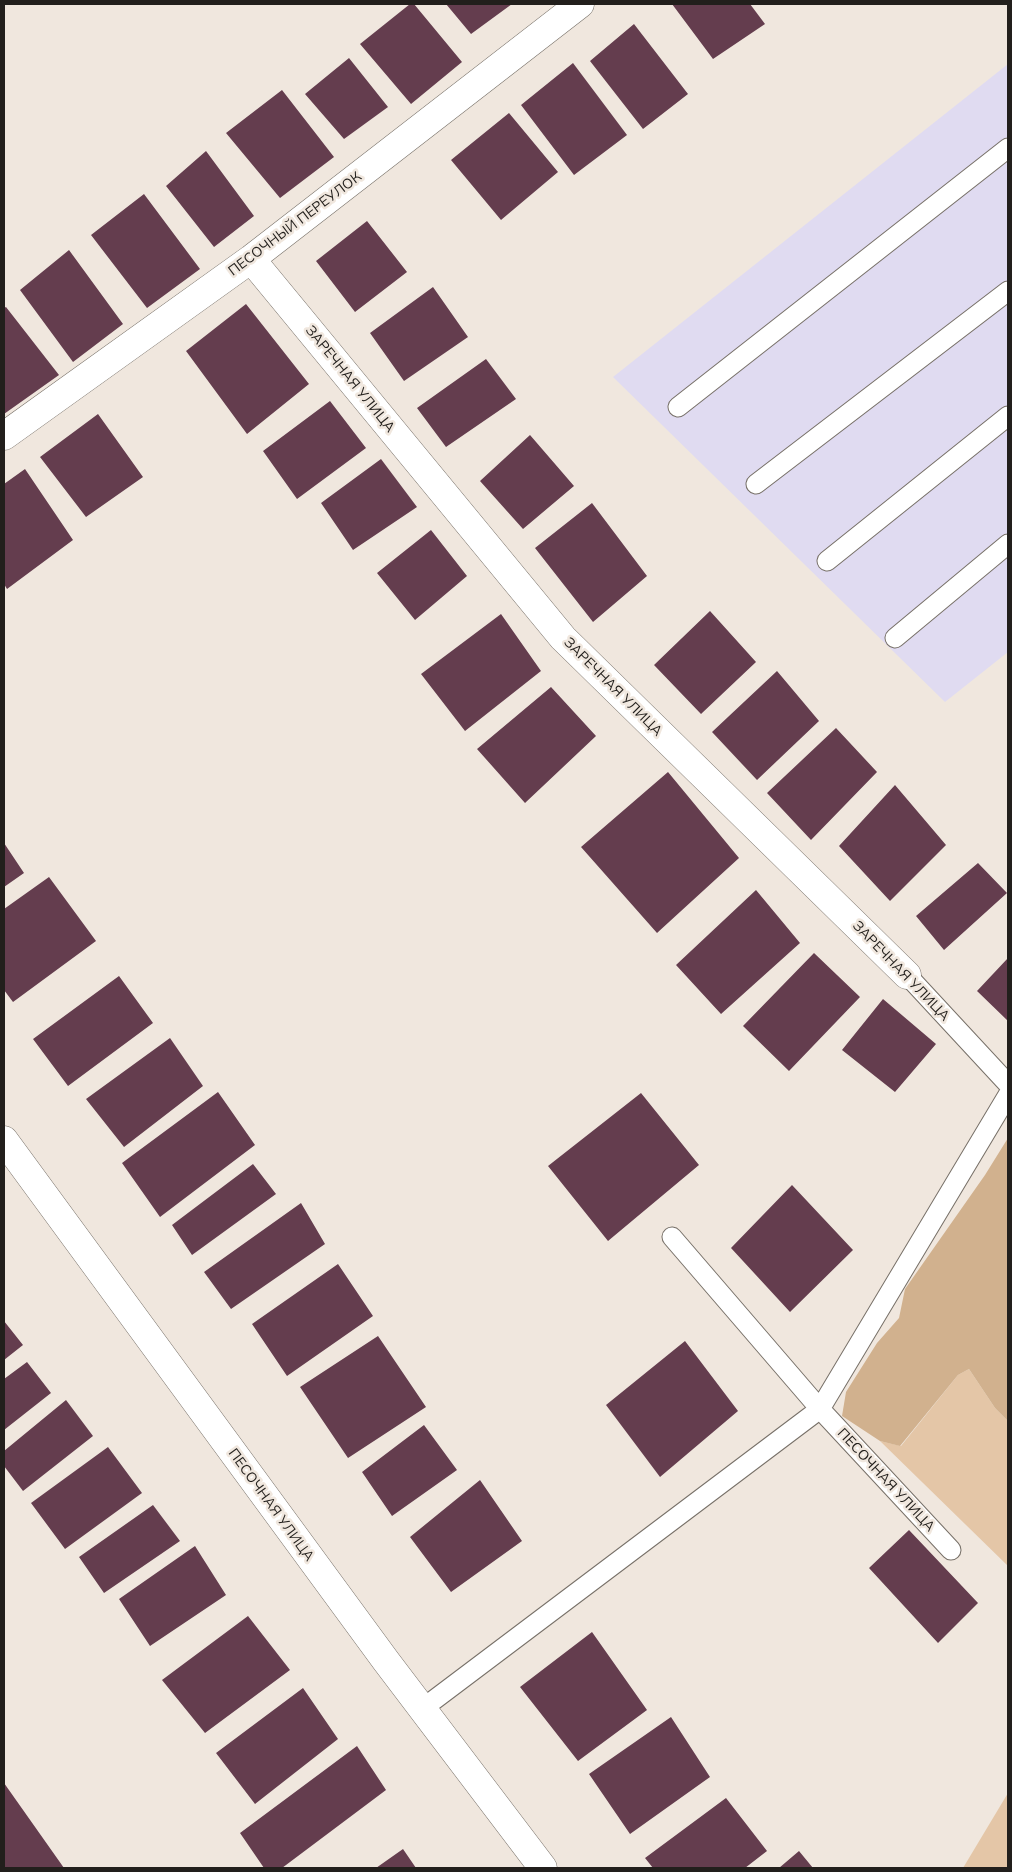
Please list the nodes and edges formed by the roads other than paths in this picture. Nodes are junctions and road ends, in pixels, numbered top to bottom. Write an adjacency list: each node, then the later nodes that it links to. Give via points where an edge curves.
1 (580, 4): 3 (street, ПЕСОЧНЫЙ ПЕРЕУЛОК)
2 (1008, 148): 5 (lane)
3 (252, 259): 7 (street, ПЕСОЧНЫЙ ПЕРЕУЛОК); 12 (street, ЗАРЕЧНАЯ УЛИЦА, via 563,638)
4 (1008, 291): 8 (lane)
5 (678, 407)
6 (1008, 416): 10 (lane)
7 (4, 436)
8 (756, 484)
9 (1008, 544): 11 (lane)
10 (827, 561)
11 (895, 638)
12 (907, 974): 13 (lane, ЗАРЕЧНАЯ УЛИЦА)
13 (1008, 1084)
14 (1008, 1095): 17 (lane)
15 (4, 1140): 19 (street, ПЕСОЧНАЯ УЛИЦА)
16 (672, 1237): 17 (lane, ПЕСОЧНАЯ УЛИЦА)
17 (820, 1409): 18 (lane, ПЕСОЧНАЯ УЛИЦА); 19 (lane)
18 (951, 1550)
19 (422, 1709): 20 (street, ПЕСОЧНАЯ УЛИЦА)
20 (543, 1868)

